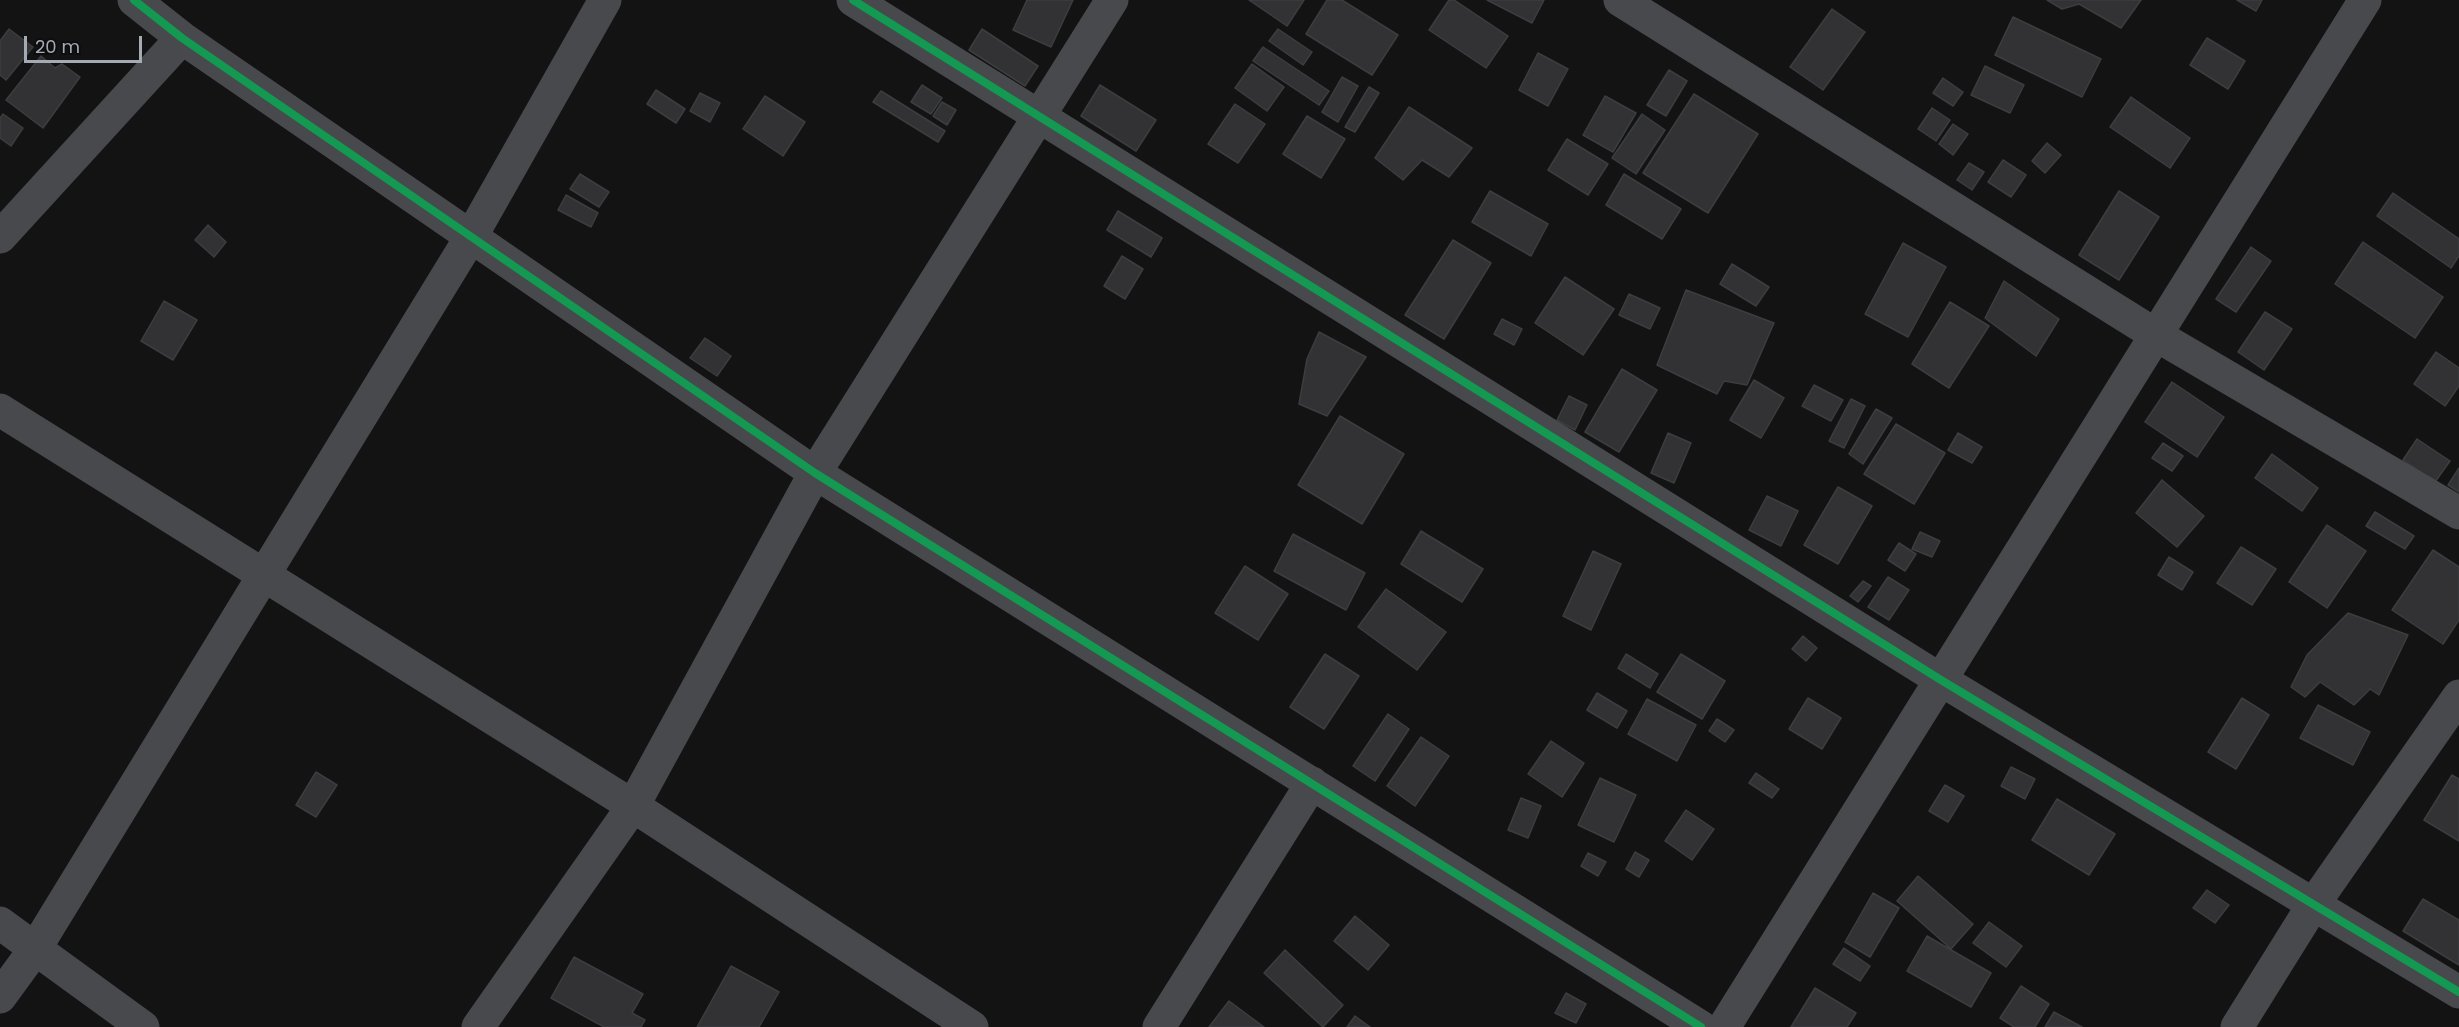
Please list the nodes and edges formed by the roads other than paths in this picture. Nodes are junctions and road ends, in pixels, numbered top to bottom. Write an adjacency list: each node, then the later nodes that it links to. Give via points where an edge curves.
1 (134, 0): 7 (street)
2 (605, 0): 9 (street)
3 (854, 0): 8 (street)
4 (1112, 0): 8 (street)
5 (2365, 0): 11 (street)
6 (1638, 5): 11 (street)
7 (182, 38): 9 (street); 10 (street)
8 (1039, 116): 13 (street); 16 (street)
9 (472, 235): 13 (street); 15 (street)
10 (0, 237)
11 (2156, 335): 14 (street); 16 (street)
12 (0, 410): 15 (street)
13 (814, 473): 18 (street); 19 (street)
14 (2459, 513)
15 (266, 574): 19 (street); 22 (street)
16 (1941, 680): 20 (street); 30 (street)
17 (2459, 696): 20 (street)
18 (1312, 783): 28 (street); 29 (street)
19 (633, 806): 26 (street); 27 (street)
20 (2313, 905): 23 (street); 31 (street)
21 (0, 923): 22 (street)
22 (35, 948): 24 (street); 25 (street)
23 (2459, 992)
24 (0, 997)
25 (143, 1027)
26 (478, 1027)
27 (972, 1027)
28 (1159, 1027)
29 (1701, 1027)
30 (1724, 1027)
31 (2237, 1027)

